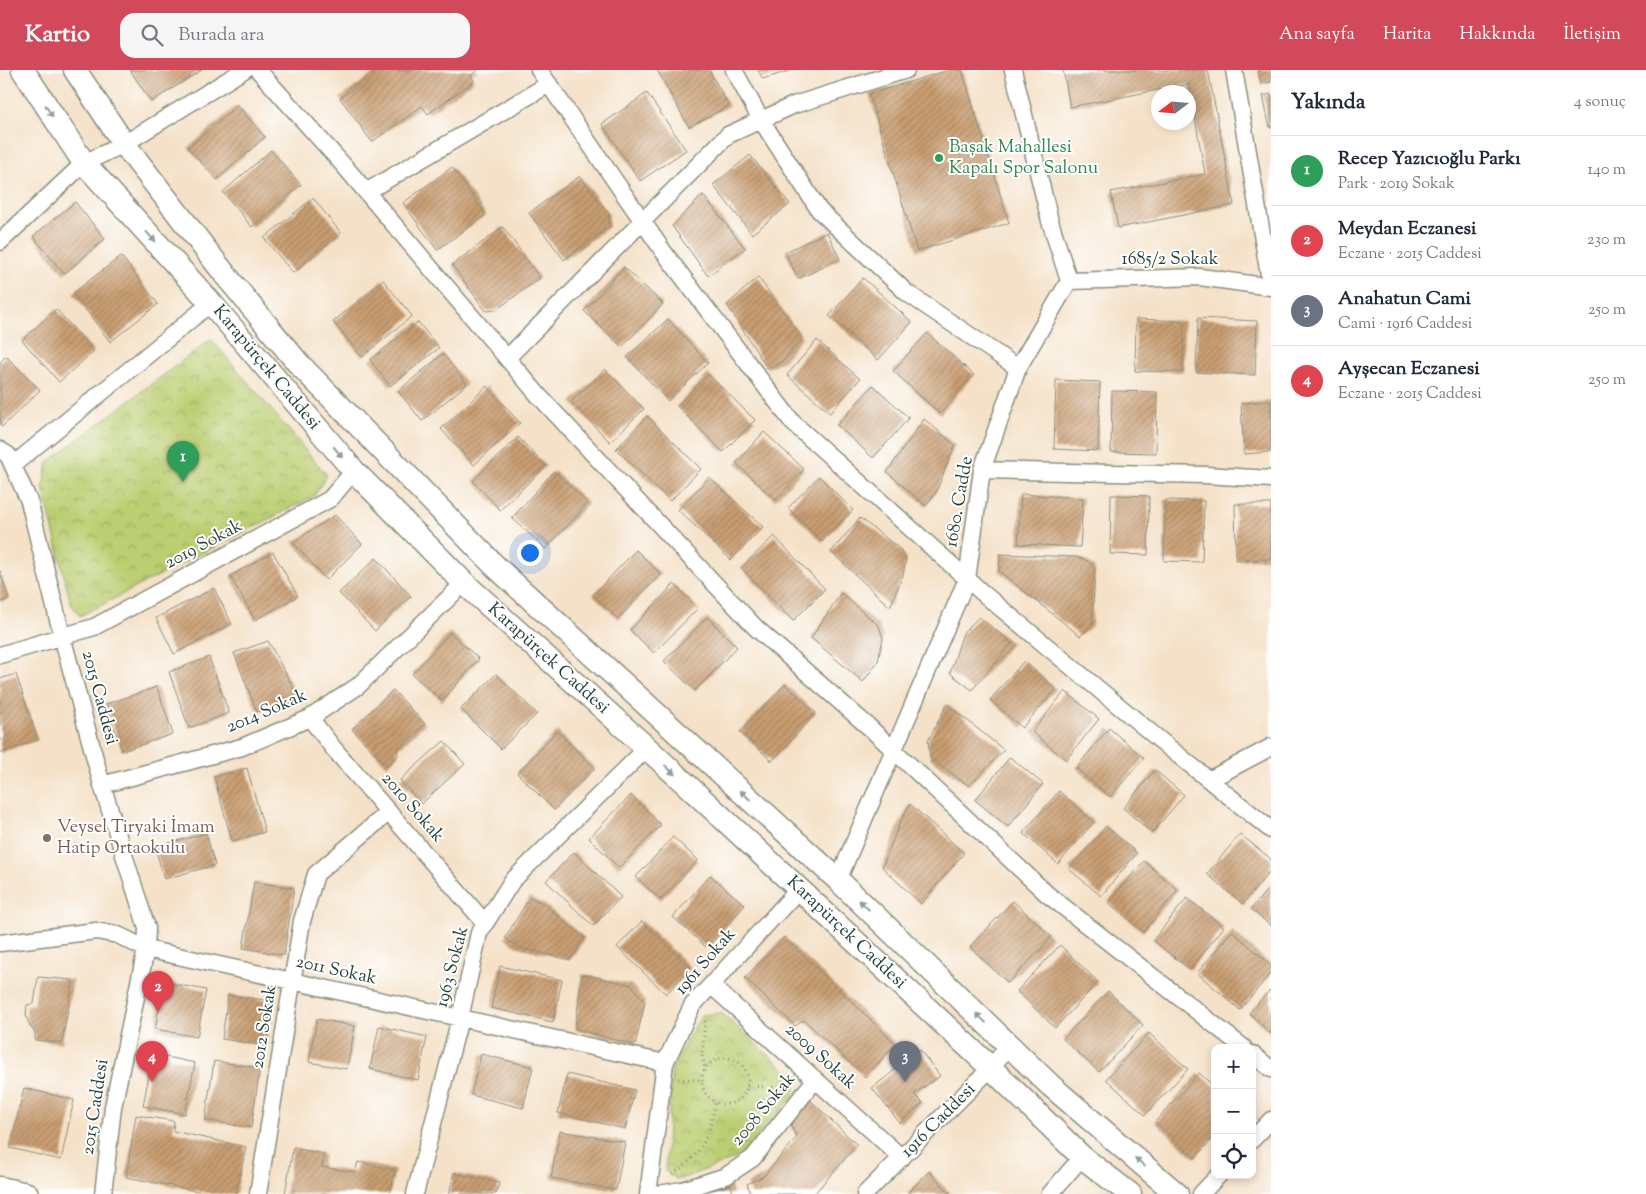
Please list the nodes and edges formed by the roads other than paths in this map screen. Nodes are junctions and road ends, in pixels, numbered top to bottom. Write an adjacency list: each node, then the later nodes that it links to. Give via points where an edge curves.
1 (23, 70): 13 (main road, Karapürçek Caddesi, one-way to 13)
2 (75, 70): 12 (main road, Karapürçek Caddesi)
3 (244, 70): 12 (street)
4 (258, 70): 14 (street)
5 (539, 70): 10 (street)
6 (734, 70): 11 (street)
7 (906, 70): 11 (street, via 794,104)
8 (1013, 70): 17 (street, via 1050,221)
9 (1234, 70): 18 (street)
10 (549, 84): 14 (street); 15 (street)
11 (761, 120): 15 (street, via 728,135); 21 (street, via 819,210 907,293)
12 (124, 144): 13 (street); 39 (main road, Karapürçek Caddesi, one-way to 12, via 496,567 298,363)
13 (84, 163): 16 (street); 19 (main road, Karapürçek Caddesi, one-way to 19)
14 (366, 192): 20 (street)
15 (642, 221): 20 (street); 27 (street, via 793,423)
16 (0, 242)
17 (1069, 281): 18 (street, 1685/2 Sokak, via 1200,277); 21 (street, 1680. Cadde)
18 (1271, 287)
19 (211, 303): 23 (street); 25 (main road, Karapürçek Caddesi, one-way to 25)
20 (506, 358): 34 (street, via 756,628)
21 (1018, 368): 24 (street, 1680. Cadde)
22 (0, 450): 23 (street, 2015 Caddesi, via 8,455)
23 (13, 465): 29 (street, 2015 Caddesi, via 28,501)
24 (982, 470): 26 (street); 27 (street, 1680. Cadde)
25 (354, 472): 28 (main road, Karapürçek Caddesi); 29 (street, 2019 Sokak, via 330,499 94,627)
26 (1271, 479)
27 (967, 579): 34 (street, 1680. Cadde); 35 (street)
28 (464, 583): 31 (street, 2014 Sokak, via 358,686); 33 (main road, Karapürçek Caddesi)
29 (62, 636): 30 (street, 2019 Sokak); 36 (street, 2015 Caddesi)
30 (0, 655)
31 (310, 718): 36 (street, 2014 Sokak, via 242,747); 37 (street, 2010 Sokak)
32 (1271, 747): 35 (street)
33 (647, 748): 40 (main road, Karapürçek Caddesi, one-way to 40); 41 (street, 1963 Sokak, via 512,881)
34 (894, 750): 39 (street, 1680. Cadde); 47 (street, via 1047,894)
35 (1209, 780): 38 (street)
36 (102, 785): 43 (street, 2015 Caddesi, via 147,928)
37 (389, 812): 41 (street, 2010 Sokak); 44 (street, 2012 Sokak, via 316,874 302,921)
38 (1271, 830)
39 (838, 880): 48 (main road, Karapürçek Caddesi, one-way to 39)
40 (799, 889): 45 (street, 1961 Sokak); 50 (main road, Karapürçek Caddesi)
41 (485, 923): 46 (street, 1963 Sokak, via 478,933)
42 (0, 943): 43 (street, 2011 Sokak, via 96,931 118,935)
43 (146, 949): 44 (street, 2011 Sokak); 62 (street, 2015 Caddesi, via 113,1107)
44 (293, 982): 46 (street, 2011 Sokak); 63 (street, 2012 Sokak)
45 (711, 985): 52 (street, 1961 Sokak, via 692,1006); 53 (street, 2009 Sokak)
46 (460, 1018): 52 (street, 2011 Sokak); 64 (street, 1963 Sokak)
47 (1239, 1044)
48 (1008, 1045): 50 (street, 1916 Caddesi); 68 (main road, Karapürçek Caddesi, one-way to 48)
49 (1256, 1057): 51 (street)
50 (991, 1068): 56 (main road, Karapürçek Caddesi); 57 (street, 1916 Caddesi)
51 (1271, 1069)
52 (664, 1070): 60 (street, 1961 Sokak)
53 (812, 1084): 57 (street, 2009 Sokak); 60 (street, 2008 Sokak, via 753,1158 726,1176 682,1190)
54 (1271, 1120): 55 (street)
55 (1256, 1136)
56 (1082, 1157): 66 (street); 67 (main road, Karapürçek Caddesi)
57 (902, 1158): 65 (street, 1916 Caddesi)
58 (1215, 1179): 69 (street)
59 (0, 1188): 61 (main road)
60 (652, 1191)
61 (26, 1194)
62 (103, 1194)
63 (258, 1194)
64 (415, 1194)
65 (865, 1194)
66 (1050, 1194)
67 (1130, 1194)
68 (1177, 1194)
69 (1201, 1194)

